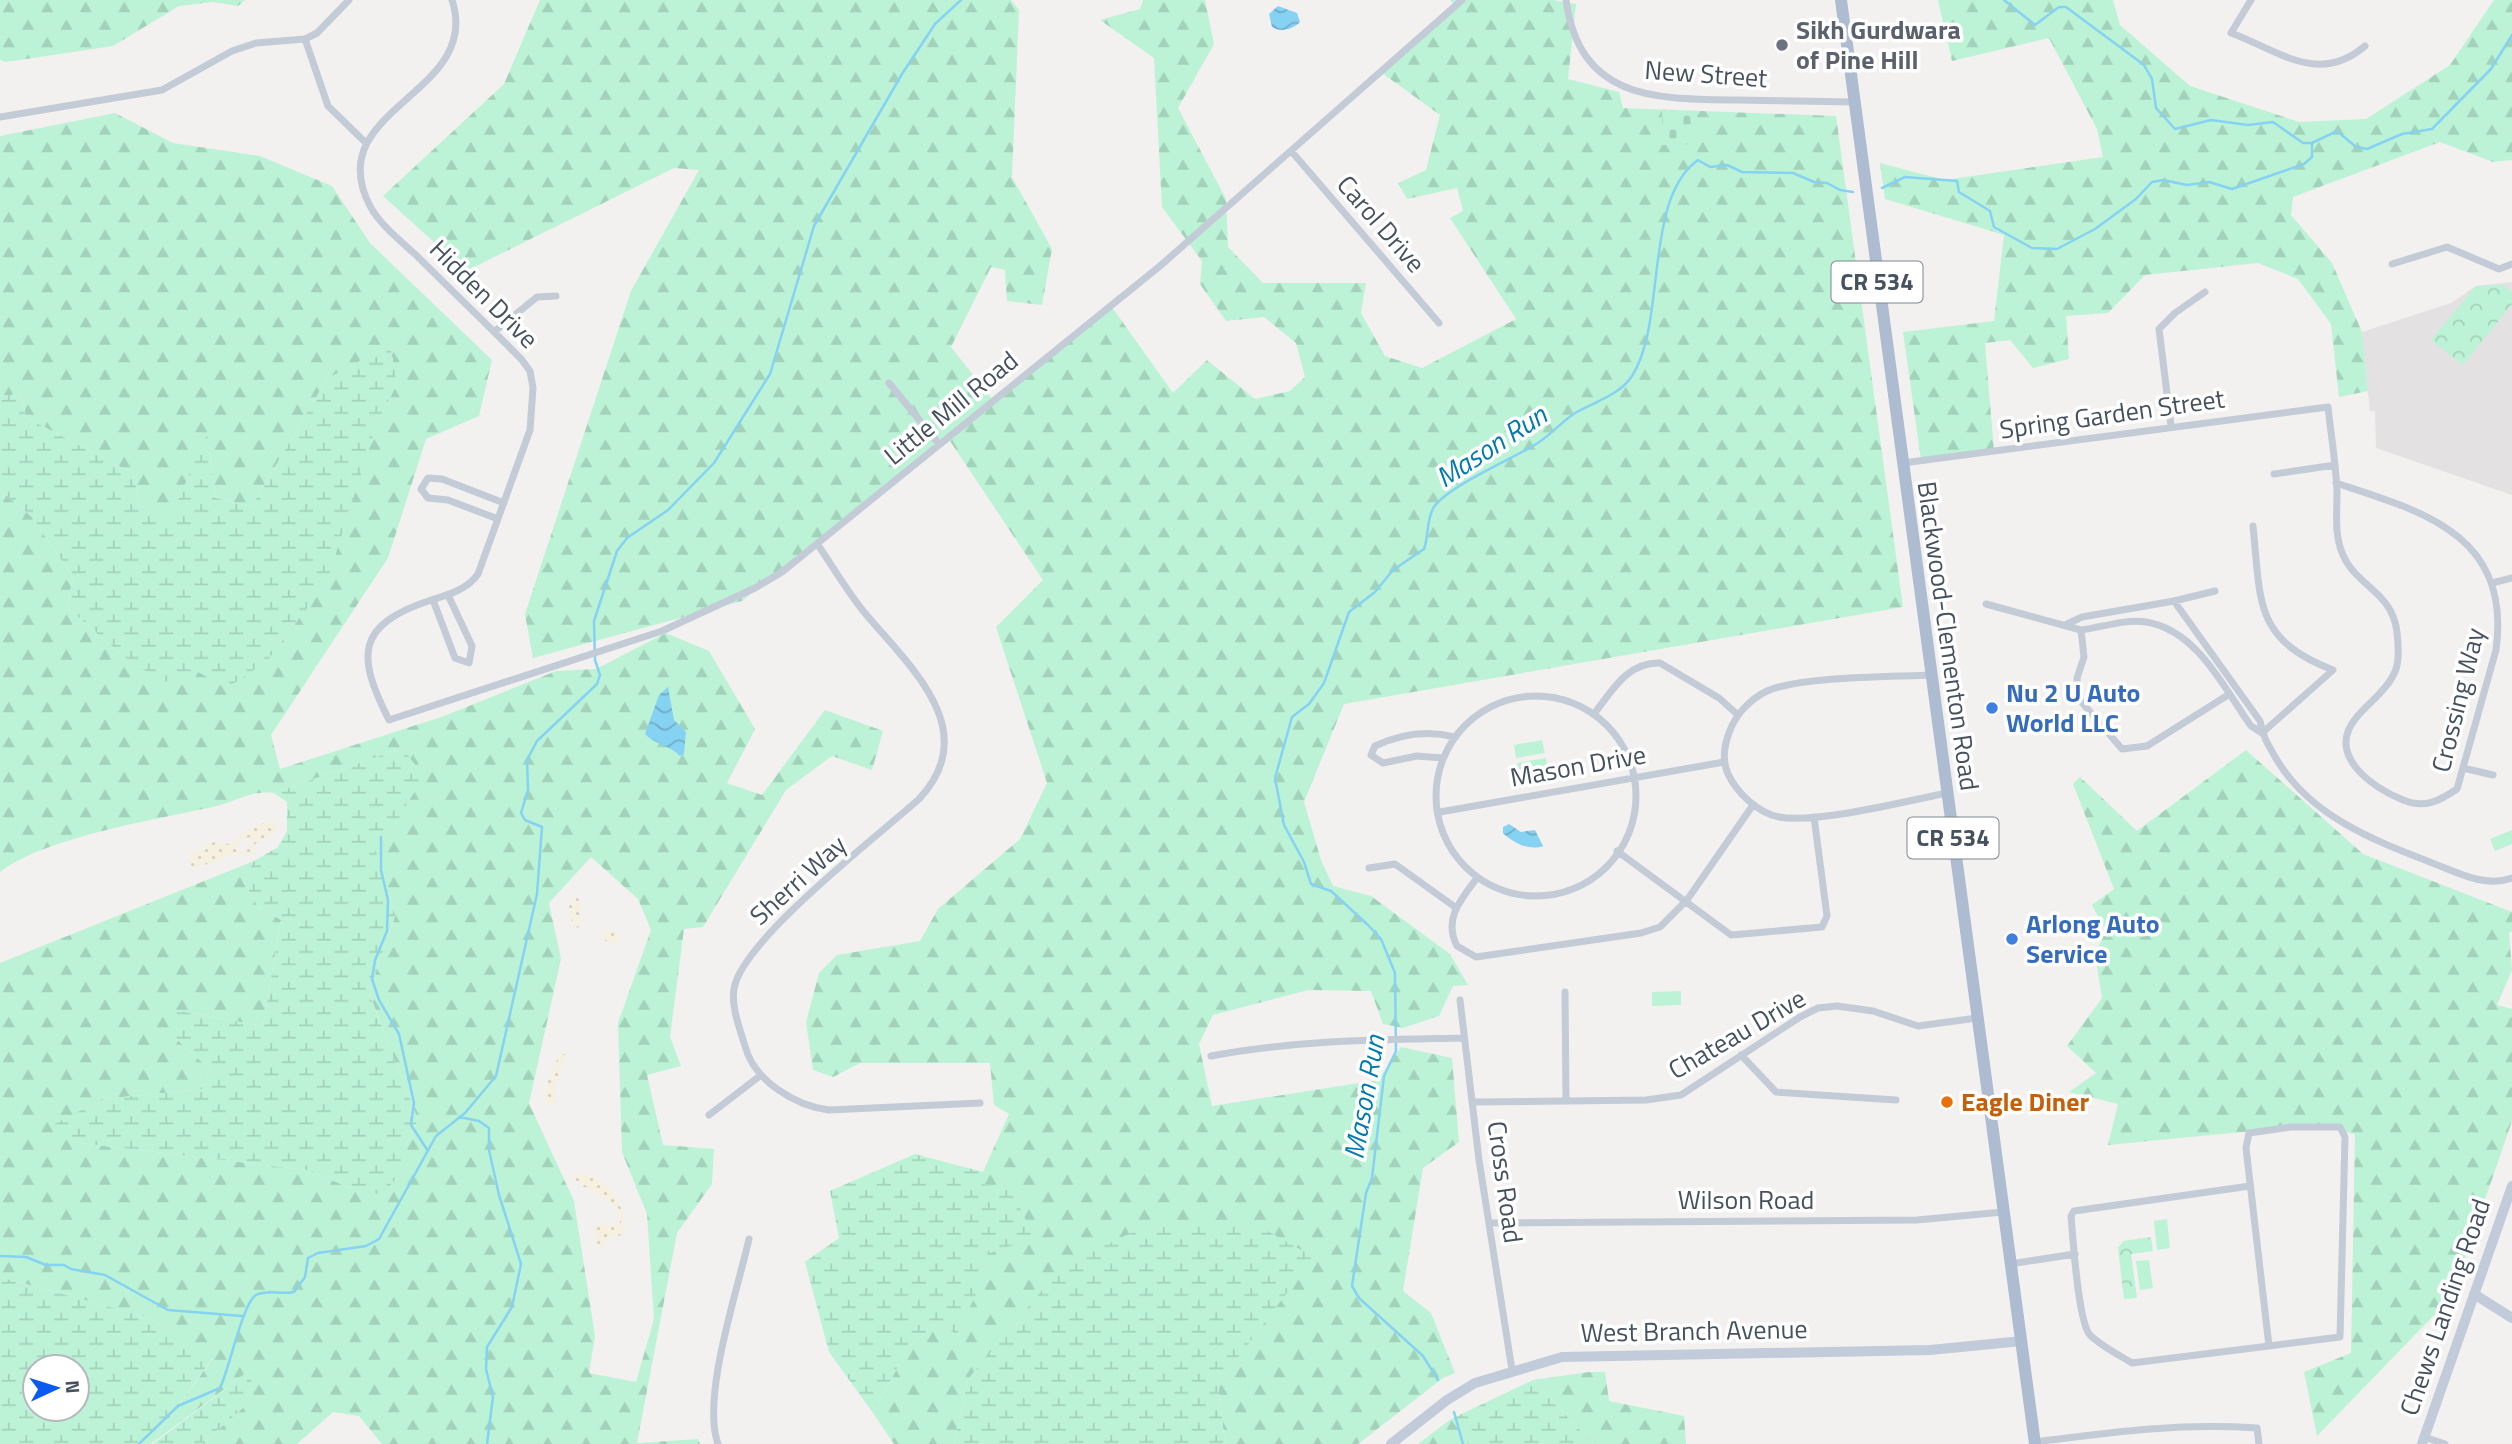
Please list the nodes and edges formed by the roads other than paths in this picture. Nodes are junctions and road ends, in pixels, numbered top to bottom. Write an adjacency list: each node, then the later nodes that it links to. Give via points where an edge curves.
1 (349, 0): 7 (street)
2 (452, 0): 11 (street, via 457,20 454,44 439,67)
3 (1462, 0): 12 (street, Little Mill Road)
4 (1566, 0): 9 (street, New Street, via 1571,33 1586,57 1631,90 1695,99)
5 (1841, 0): 9 (main road, Blackwood-Clementon Road / CR 534)
6 (2251, 0): 8 (street, via 2231,33 2292,59 2333,64)
7 (305, 39): 10 (street, via 244,47 215,59 174,86 150,93); 11 (street, via 328,106)
8 (2365, 46)
9 (1855, 102): 23 (main road, Blackwood-Clementon Road / CR 534)
10 (0, 117)
11 (365, 142): 18 (street, Hidden Drive, via 359,170 376,217)
12 (1292, 152): 17 (street, Carol Drive); 22 (street, Little Mill Road, via 1160,266)
13 (2392, 264): 14 (street, via 2447,247 2499,269)
14 (2512, 264)
15 (2205, 292): 21 (street, via 2160,329)
16 (556, 296): 18 (street, via 537,297)
17 (1439, 323)
18 (494, 332): 27 (street, Hidden Drive, via 530,371 534,402 530,430)
19 (889, 383): 22 (street)
20 (2328, 407): 21 (street, Spring Garden Street); 24 (street, Crossing Way)
21 (2171, 426): 23 (street, Spring Garden Street)
22 (939, 444): 30 (street, Little Mill Road)
23 (1902, 463): 42 (main road, Blackwood-Clementon Road / CR 534)
24 (2335, 465): 25 (street); 26 (street, Crossing Way)
25 (2274, 474)
26 (2336, 484): 32 (street, Crossing Way, via 2442,522 2474,549); 51 (street, Crossing Way, via 2335,522 2343,557 2389,605 2397,630 2396,670 2350,727 2347,746 2351,764 2379,789 2420,804 2435,803 2457,789)
27 (504, 503): 28 (street, Hidden Drive); 28 (street, via 442,479 428,478 421,489 428,498 448,500)
28 (498, 519): 34 (street, Hidden Drive, via 478,574)
29 (2253, 526): 47 (street, via 2267,621 2291,648 2333,670)
30 (818, 545): 46 (street, Little Mill Road, via 755,588 662,631); 70 (street, Sherri Way, via 854,599 930,691 944,729 944,754 932,785 919,799 797,905 747,959 734,989 736,1013 748,1058)
31 (2512, 578): 32 (street)
32 (2492, 583): 51 (street, Crossing Way, via 2500,630)
33 (2215, 591): 36 (street)
34 (448, 595): 35 (street, Hidden Drive); 35 (street, via 472,646 469,663 455,658)
35 (433, 600): 46 (street, Hidden Drive, via 393,614 370,642 368,672)
36 (2174, 601): 38 (street, via 2082,617); 40 (street)
37 (1986, 604): 38 (street)
38 (2067, 624): 39 (street)
39 (2081, 630): 41 (street, via 2147,622); 43 (street, via 2084,657 2077,678 2079,699 2122,749 2147,746)
40 (2195, 633): 41 (street); 47 (street, via 2260,721)
41 (2188, 639): 43 (street)
42 (1931, 675): 45 (street, via 1793,684 1766,691); 54 (main road, Blackwood-Clementon Road / CR 534)
43 (2228, 695): 47 (street, via 2251,726)
44 (1594, 714): 45 (street, via 1635,667 1660,663 1719,698); 48 (street, via 1557,698 1510,699 1482,712); 53 (street, via 1613,733)
45 (1738, 715): 50 (street, via 1727,738)
46 (389, 720)
47 (2262, 733): 61 (street, via 2297,788 2369,838 2481,881)
48 (1455, 737): 49 (street); 49 (street, via 1439,732 1405,736 1376,746 1371,755 1383,763 1417,756)
49 (1443, 758): 56 (street, via 1436,782)
50 (1724, 762): 53 (street, Mason Drive); 55 (street, via 1729,776)
51 (2463, 768): 52 (street)
52 (2493, 775)
53 (1636, 777): 56 (street, Mason Drive); 58 (street, via 1631,826)
54 (1947, 793): 57 (street); 66 (main road, Blackwood-Clementon Road / CR 534)
55 (1753, 805): 57 (street, via 1778,817); 62 (street)
56 (1440, 812): 60 (street, via 1444,838)
57 (1814, 817): 62 (street, via 1827,916 1822,927 1731,935)
58 (1618, 852): 60 (street, via 1592,878 1559,892 1517,894); 62 (street)
59 (1369, 868): 63 (street, via 1395,864)
60 (1478, 878): 63 (street)
61 (2512, 878)
62 (1687, 900): 63 (street, via 1670,920 1641,933 1485,958 1457,946 1451,922)
63 (1455, 907)
64 (1565, 992): 72 (street)
65 (1460, 1000): 67 (street, Cross Road)
66 (1977, 1017): 68 (street, Chateau Drive, via 1918,1026 1873,1011 1818,1008); 78 (main road, Blackwood-Clementon Road / CR 534)
67 (1464, 1038): 69 (street, via 1256,1047); 73 (street, Cross Road)
68 (1741, 1055): 71 (street, via 1776,1092); 72 (street, Chateau Drive, via 1681,1095)
69 (1211, 1056)
70 (761, 1075): 74 (street, Sherri Way, via 806,1107 830,1110); 75 (street)
71 (1896, 1100)
72 (1566, 1101): 73 (street, Chateau Drive)
73 (1473, 1102): 79 (street, Cross Road)
74 (980, 1103)
75 (709, 1115)
76 (2250, 1186): 81 (street, via 2074,1211); 86 (street); 86 (street, via 2249,1133 2340,1127 2345,1137 2340,1337)
77 (2512, 1186): 83 (street, Chews Landing Road)
78 (2003, 1212): 79 (street, Wilson Road, via 1917,1220); 82 (main road, Blackwood-Clementon Road / CR 534)
79 (1489, 1223): 87 (street, Cross Road)
80 (749, 1239): 90 (street, via 713,1395)
81 (2075, 1254): 82 (street); 86 (street, via 2084,1323 2090,1334 2132,1363)
82 (2010, 1264): 85 (main road, Blackwood-Clementon Road / CR 534)
83 (2474, 1294): 84 (street); 88 (street, Chews Landing Road)
84 (2512, 1318)
85 (2022, 1341): 87 (street, West Branch Avenue, via 1930,1350 1562,1357); 89 (main road, Blackwood-Clementon Road / CR 534)
86 (2269, 1346)
87 (1512, 1370): 91 (street, West Branch Avenue, via 1458,1393)
88 (2423, 1441): 93 (street)
89 (2035, 1443): 92 (street, via 2161,1426 2213,1425 2257,1428)
90 (718, 1444)
91 (1391, 1444)
92 (2259, 1444)
93 (2445, 1444)

